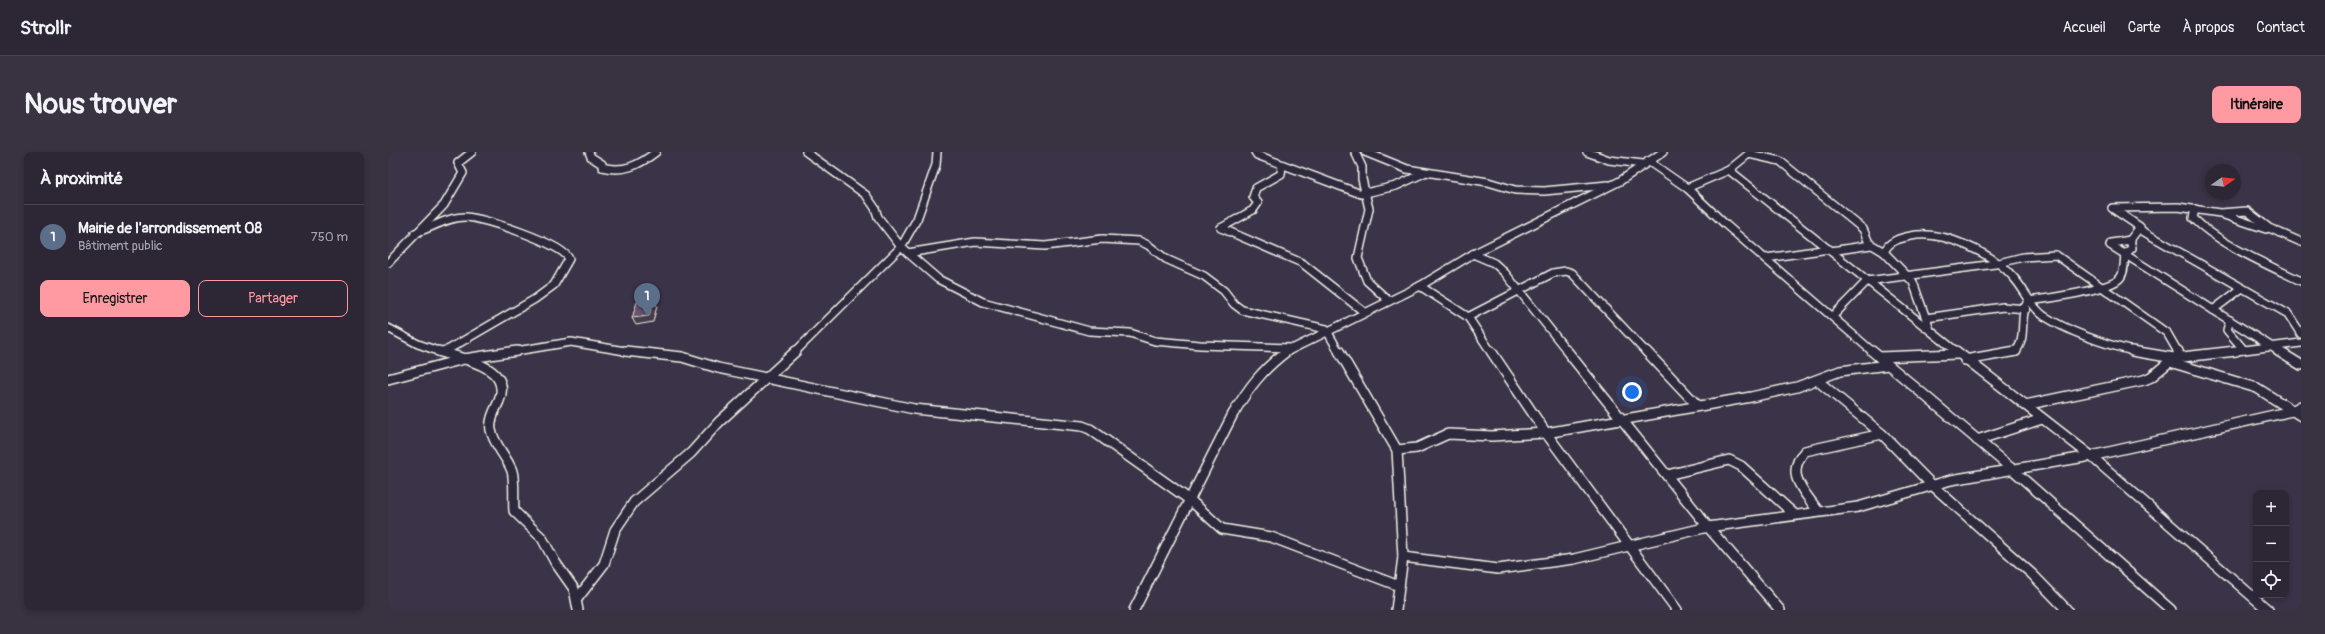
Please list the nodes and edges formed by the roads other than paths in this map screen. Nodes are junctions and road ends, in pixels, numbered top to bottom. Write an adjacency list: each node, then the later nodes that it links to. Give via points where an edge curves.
1 (472, 152): 24 (street, via 458,163 463,173 448,199)
2 (589, 152): 3 (street, via 602,167 628,170 638,166)
3 (656, 152)
4 (806, 152): 29 (street, via 866,195)
5 (937, 152): 29 (street, via 936,165 917,219)
6 (1255, 152): 15 (street, via 1257,156)
7 (1355, 152): 20 (street, via 1362,167)
8 (1365, 152): 17 (street)
9 (1587, 152): 14 (street, via 1609,160)
10 (1663, 152): 14 (street)
11 (1777, 152): 13 (street)
12 (1750, 153): 13 (street); 16 (street)
13 (1780, 161): 28 (street, via 1863,229)
14 (1646, 163): 18 (street); 19 (street)
15 (1282, 166): 20 (street); 49 (street, via 1281,174 1256,188 1253,197 1258,203 1254,209 1221,228 1302,263)
16 (1729, 170): 19 (street); 30 (street)
17 (1424, 173): 18 (street, via 1488,182 1521,191); 20 (street, via 1396,186)
18 (1612, 185): 33 (street)
19 (1687, 188): 35 (street)
20 (1365, 194): 45 (street, via 1369,209 1358,258 1367,280)
21 (2195, 209): 22 (street); 23 (street, via 2112,208 2137,224); 39 (street, via 2193,218 2201,226 2258,260)
22 (2220, 213): 25 (street); 25 (street, via 2247,211 2269,228)
23 (2139, 229): 26 (street); 43 (street)
24 (415, 233): 36 (street); 63 (street, via 462,218 480,218 546,243 569,259 554,285 515,311)
25 (2289, 236): 27 (street)
26 (2131, 240): 34 (street, via 2132,249); 34 (street, via 2110,244)
27 (2301, 242)
28 (1871, 245): 30 (street); 31 (street)
29 (901, 247): 32 (street); 71 (street)
30 (1830, 250): 35 (street); 40 (street)
31 (1884, 252): 37 (street, via 1887,244 1901,237 1935,234 1975,251); 38 (street)
32 (908, 253): 56 (street, via 975,242 1045,246 1102,239 1139,241 1166,259 1204,276 1224,291 1242,310); 61 (street, via 938,279 983,302 1089,331 1130,333 1155,340 1200,345)
33 (1474, 254): 41 (street); 44 (street, via 1499,267)
34 (2125, 254): 42 (street, via 2123,274 2119,280); 48 (street)
35 (1766, 258): 51 (street)
36 (388, 263)
37 (1995, 264): 38 (street); 42 (street, via 2023,257 2056,255); 46 (street, via 2002,266 2011,274)
38 (1909, 277): 40 (street); 53 (street, via 1916,288)
39 (2301, 281)
40 (1867, 282): 51 (street); 57 (street)
41 (1420, 286): 45 (street); 52 (street)
42 (2105, 288): 46 (street); 67 (street, via 2167,333 2177,347)
43 (2242, 288): 48 (street); 58 (street, via 2288,314)
44 (1519, 292): 52 (street); 74 (street, via 1553,273 1572,273); 79 (street)
45 (1389, 301): 49 (street)
46 (2028, 301): 47 (street); 50 (street)
47 (2022, 308): 50 (street); 53 (street, via 2003,307 1964,313 1943,313); 68 (street, via 2022,328 2018,349 2015,352)
48 (2213, 310): 54 (street)
49 (1364, 312): 56 (street)
50 (2042, 314): 67 (street, via 2077,334 2115,348)
51 (1833, 316): 65 (street)
52 (1468, 317): 81 (street)
53 (1926, 318): 57 (street)
54 (2230, 320): 60 (street); 62 (street, via 2227,330)
55 (388, 328): 63 (street, via 418,344)
56 (1326, 329): 61 (street); 84 (street)
57 (1930, 330): 64 (street)
58 (2301, 334)
59 (2301, 343): 60 (street)
60 (2270, 346): 62 (street); 70 (street)
61 (1292, 348): 89 (street, via 1267,366 1251,384)
62 (2244, 350): 67 (street)
63 (443, 352): 66 (street)
64 (1958, 354): 65 (street); 68 (street)
65 (1879, 357): 69 (street)
66 (464, 359): 71 (street, via 571,342 677,356 718,368); 72 (street); 96 (street, via 489,369 502,385 490,423 491,431 512,472 514,511 542,538 574,589)
67 (2174, 359): 75 (street, via 2144,380); 77 (street, via 2256,388)
68 (1965, 360): 75 (street)
69 (1888, 365): 73 (street, via 1840,372); 83 (street)
70 (2301, 365)
71 (768, 378): 89 (street, via 914,409 1082,426 1090,429); 96 (street, via 719,422 691,453 634,502 615,530 604,564)
72 (388, 379)
73 (1818, 381): 74 (street, via 1772,393); 82 (street)
74 (1698, 406): 79 (street)
75 (2025, 406): 80 (street)
76 (2301, 406): 77 (street)
77 (2292, 411): 78 (street); 85 (street)
78 (2301, 416)
79 (1623, 419): 81 (street); 87 (street)
80 (2042, 419): 83 (street); 85 (street)
81 (1546, 433): 84 (street, via 1492,436 1448,434 1417,448); 93 (street)
82 (1882, 434): 88 (street); 90 (street, via 1812,449 1799,456 1793,467 1794,474)
83 (1977, 440): 86 (street)
84 (1397, 450): 94 (street)
85 (2091, 456): 86 (street); 104 (street)
86 (2012, 469): 88 (street); 103 (street)
87 (1667, 475): 91 (street, via 1729,460 1741,466); 92 (street)
88 (1932, 485): 90 (street, via 1858,507); 102 (street, via 2032,574)
89 (1190, 500): 95 (street, via 1222,529 1271,537); 98 (street)
90 (1818, 511): 91 (street)
91 (1794, 514): 92 (street)
92 (1708, 527): 93 (street); 101 (street)
93 (1630, 547): 94 (street, via 1574,559 1498,570); 100 (street)
94 (1403, 557): 95 (street)
95 (1399, 586): 99 (street)
96 (577, 599): 97 (street)
97 (578, 610)
98 (1134, 610)
99 (1396, 610)
100 (1678, 610)
101 (1780, 610)
102 (2067, 610)
103 (2171, 610)
104 (2268, 610)

